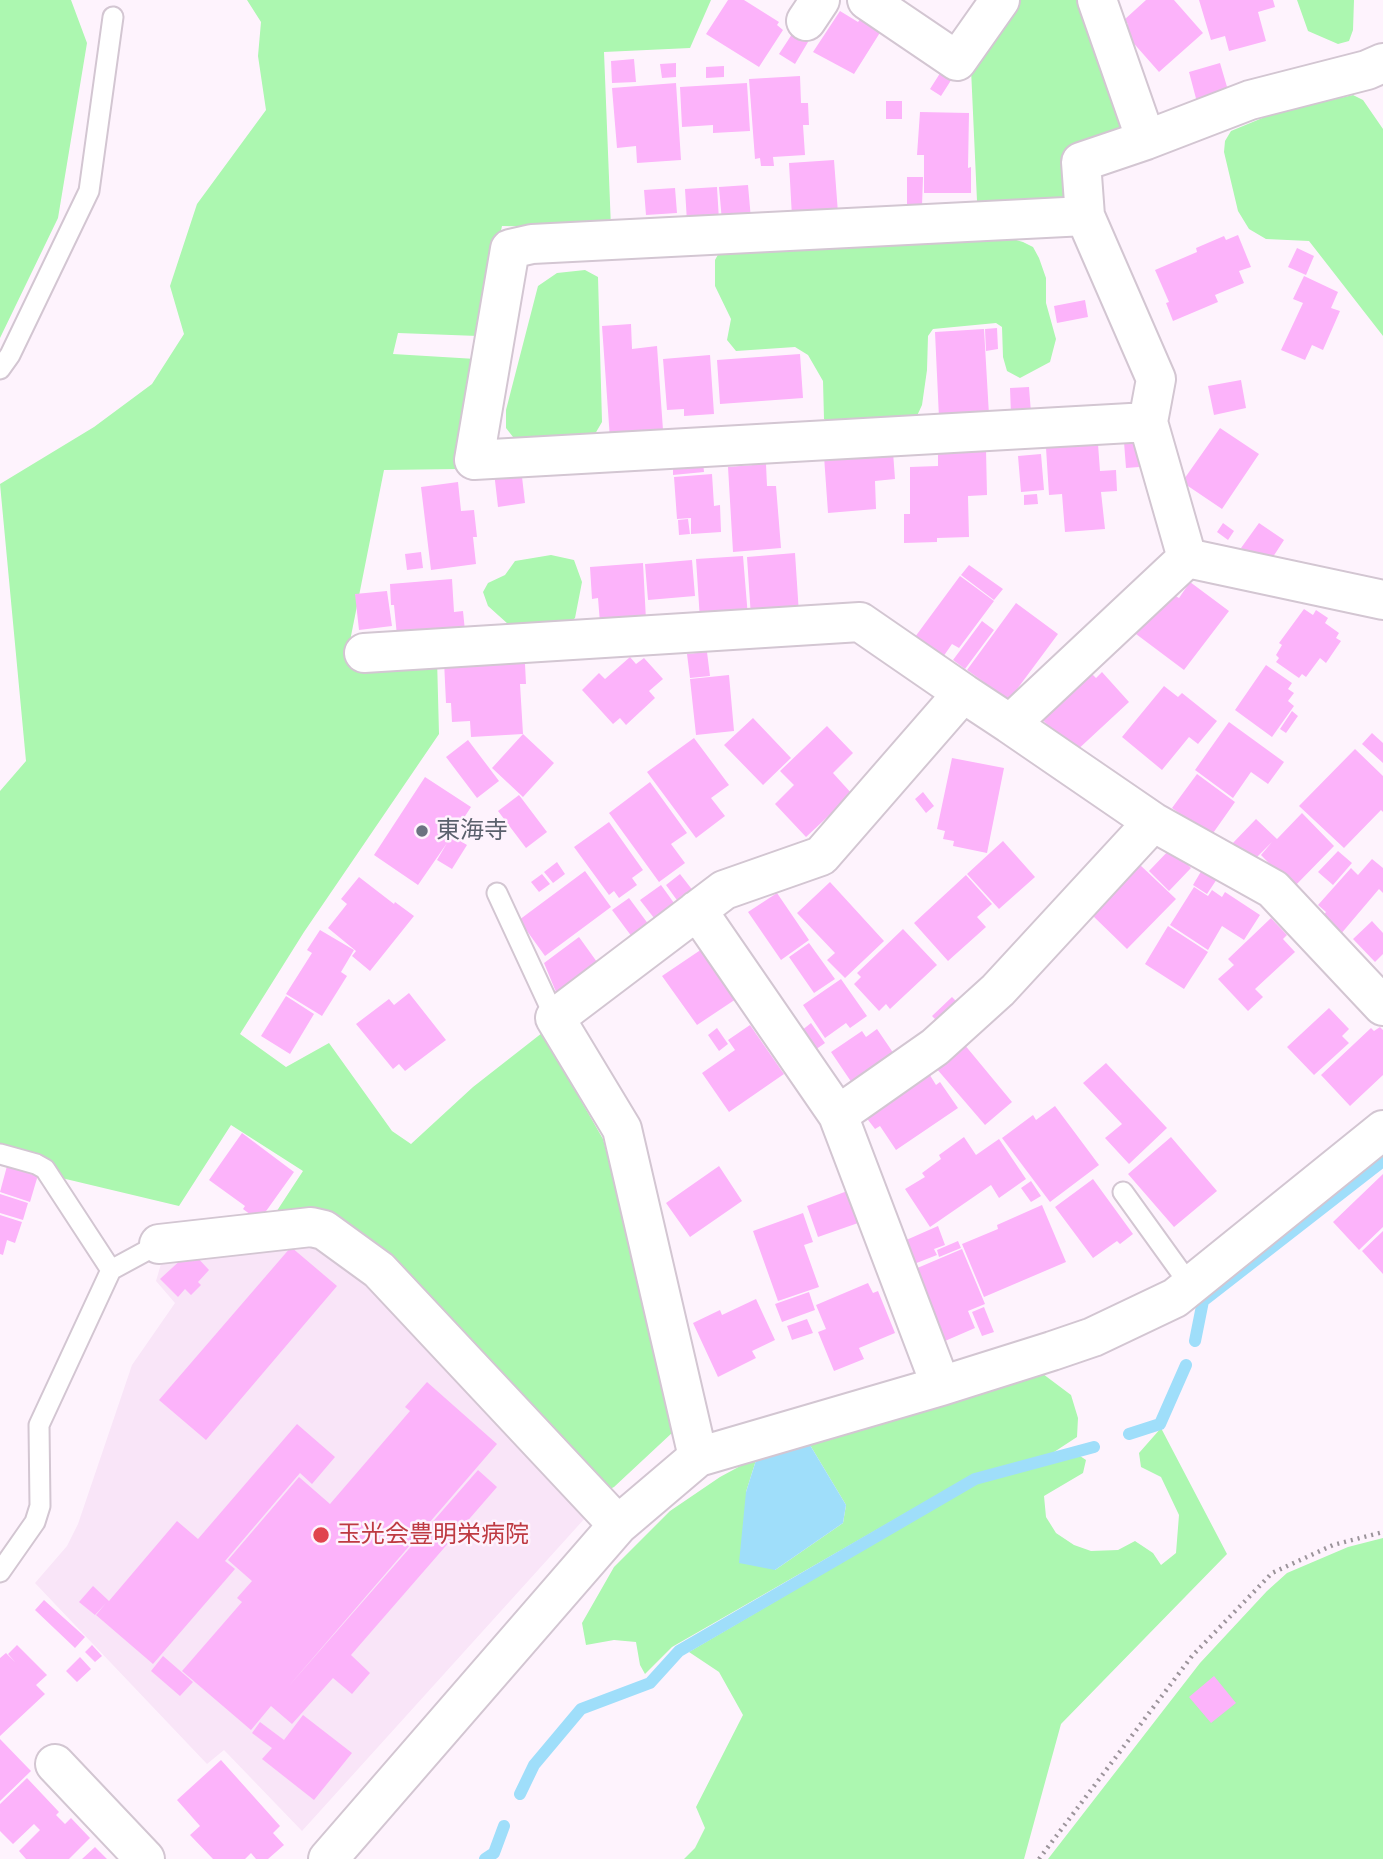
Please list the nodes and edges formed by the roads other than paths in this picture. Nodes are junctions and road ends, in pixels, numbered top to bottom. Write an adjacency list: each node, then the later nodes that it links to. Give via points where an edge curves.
1 (867, 0): 2 (street, via 957,61)
2 (1000, 0)
3 (1097, 0): 6 (street)
4 (113, 17): 8 (lane, via 89,191)
5 (1383, 63): 6 (street, via 1250,100)
6 (1146, 140): 7 (street, via 1081,162)
7 (1086, 216): 9 (street, via 1156,379); 9 (street, via 532,244 510,249 474,460)
8 (0, 369)
9 (1148, 422): 10 (street)
10 (1187, 558): 11 (street); 14 (street)
11 (1383, 600)
12 (364, 653): 13 (street, via 860,622)
13 (963, 693): 14 (street); 17 (street, via 821,856 724,890)
14 (1010, 724): 15 (street)
15 (1153, 822): 18 (street, via 1273,889); 20 (street, via 998,990 935,1047)
16 (497, 893): 19 (lane)
17 (698, 910): 19 (street); 20 (street)
18 (1383, 1006)
19 (555, 1018): 28 (street, via 622,1129)
20 (838, 1115): 27 (street)
21 (1383, 1130): 26 (street)
22 (0, 1154): 25 (lane, via 45,1169)
23 (1123, 1192): 26 (lane)
24 (159, 1244): 25 (lane); 29 (street, via 311,1227 324,1230 379,1270)
25 (111, 1270): 30 (lane, via 39,1425 40,1506 35,1522)
26 (1190, 1285): 27 (street, via 1175,1298 1093,1337)
27 (940, 1387): 28 (street)
28 (698, 1457): 29 (street)
29 (618, 1525): 33 (street)
30 (0, 1572)
31 (55, 1764): 32 (street)
32 (145, 1859)
33 (328, 1859)

